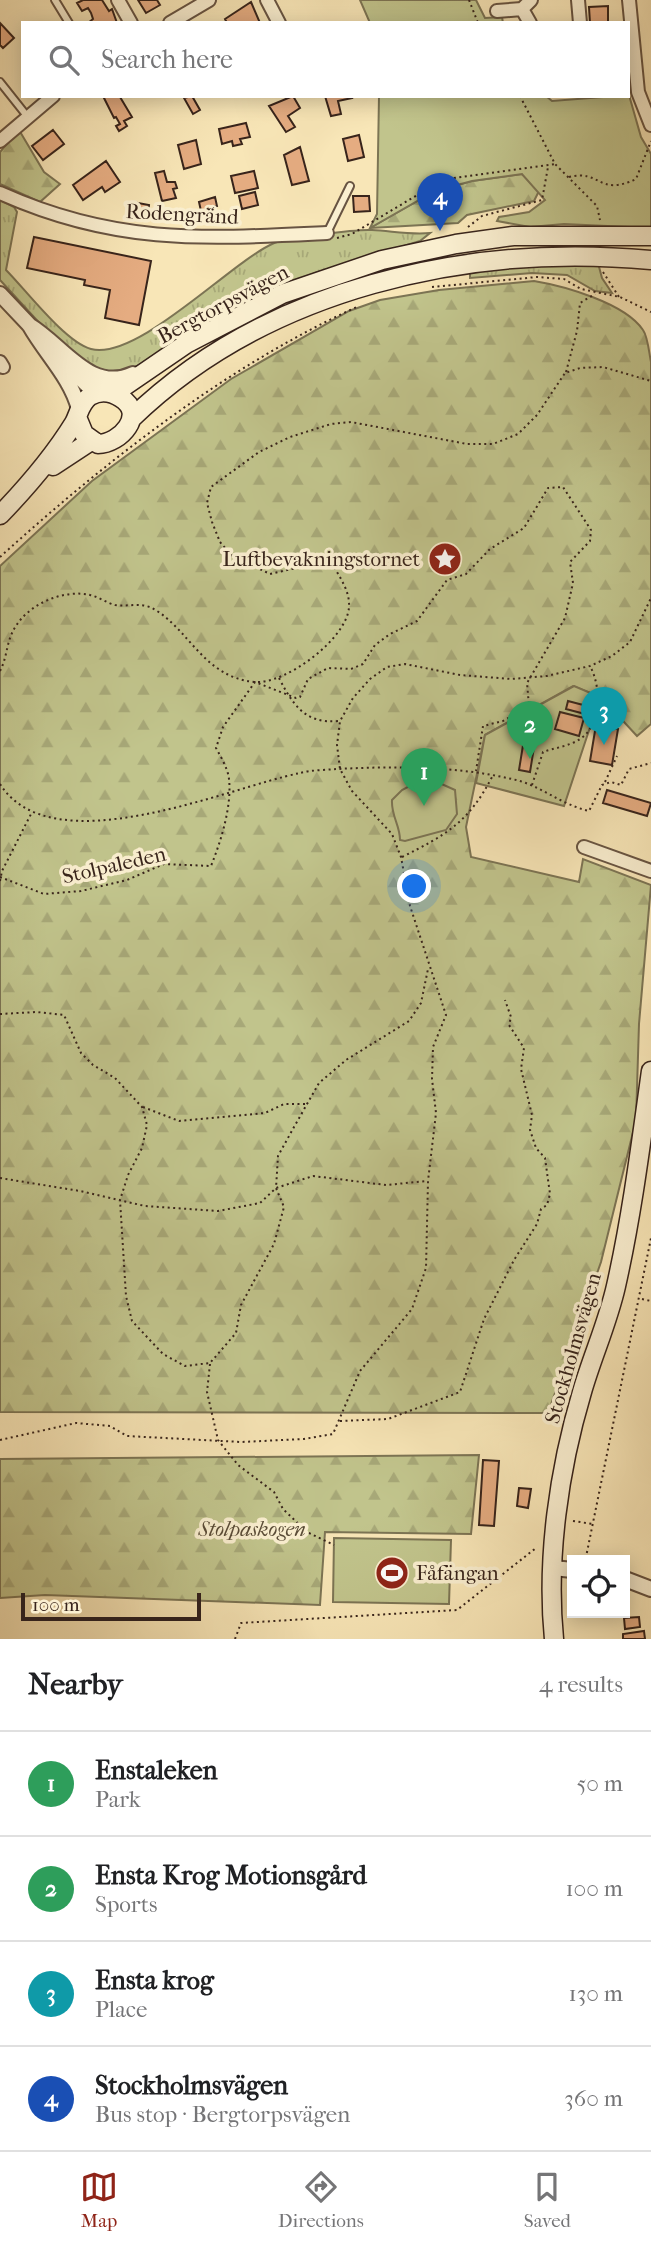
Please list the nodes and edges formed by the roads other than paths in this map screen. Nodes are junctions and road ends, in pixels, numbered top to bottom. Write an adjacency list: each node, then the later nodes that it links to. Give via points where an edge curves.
1 (55, 0): 9 (lane)
2 (118, 0): 10 (street)
3 (209, 0): 11 (street)
4 (267, 0): 12 (street)
5 (578, 0): 13 (street)
6 (629, 0): 14 (street)
7 (527, 4): 8 (street)
8 (497, 11)
9 (68, 21)
10 (130, 21)
11 (173, 21)
12 (278, 21)
13 (580, 21)
14 (630, 21)
15 (630, 37): 18 (street, via 638,92)
16 (0, 82): 19 (lane)
17 (50, 98): 19 (street)
18 (648, 106): 20 (street)
19 (27, 116): 21 (street)
20 (651, 125)
21 (0, 141)
22 (350, 186): 24 (lane)
23 (0, 193): 24 (street, Rodengränd, via 42,212 148,236)
24 (327, 233)
25 (651, 236): 29 (main road, Bergtorpsvägen, via 513,236 382,260 282,294)
26 (651, 260): 32 (main road, Bergtorpsvägen, via 550,255 489,260 358,288 229,344 172,381)
27 (0, 294): 28 (street)
28 (29, 325): 29 (street, via 103,380 131,375); 30 (street, via 87,385); 31 (street, via 74,390)
29 (186, 344): 30 (main road, Bergtorpsvägen)
30 (109, 393): 31 (main road, Bergtorpsvägen, via 89,397); 32 (main road, via 124,400)
31 (78, 413): 33 (main road, via 79,427); 34 (main road, Bergtorpsvägen, via 55,453)
32 (131, 419): 33 (main road, Bergtorpsvägen, via 117,440 107,444)
33 (90, 441): 34 (main road, Bergtorpsvägen)
34 (27, 487): 35 (main road, Bergtorpsvägen)
35 (0, 515)
36 (584, 847): 37 (street)
37 (651, 871)
38 (651, 1071): 39 (main road, Stockholmsvägen, via 635,1192 615,1289 565,1458)
39 (554, 1568): 40 (street); 43 (main road, Stockholmsvägen)
40 (567, 1569)
41 (630, 1581): 42 (street)
42 (651, 1589)
43 (554, 1639)

